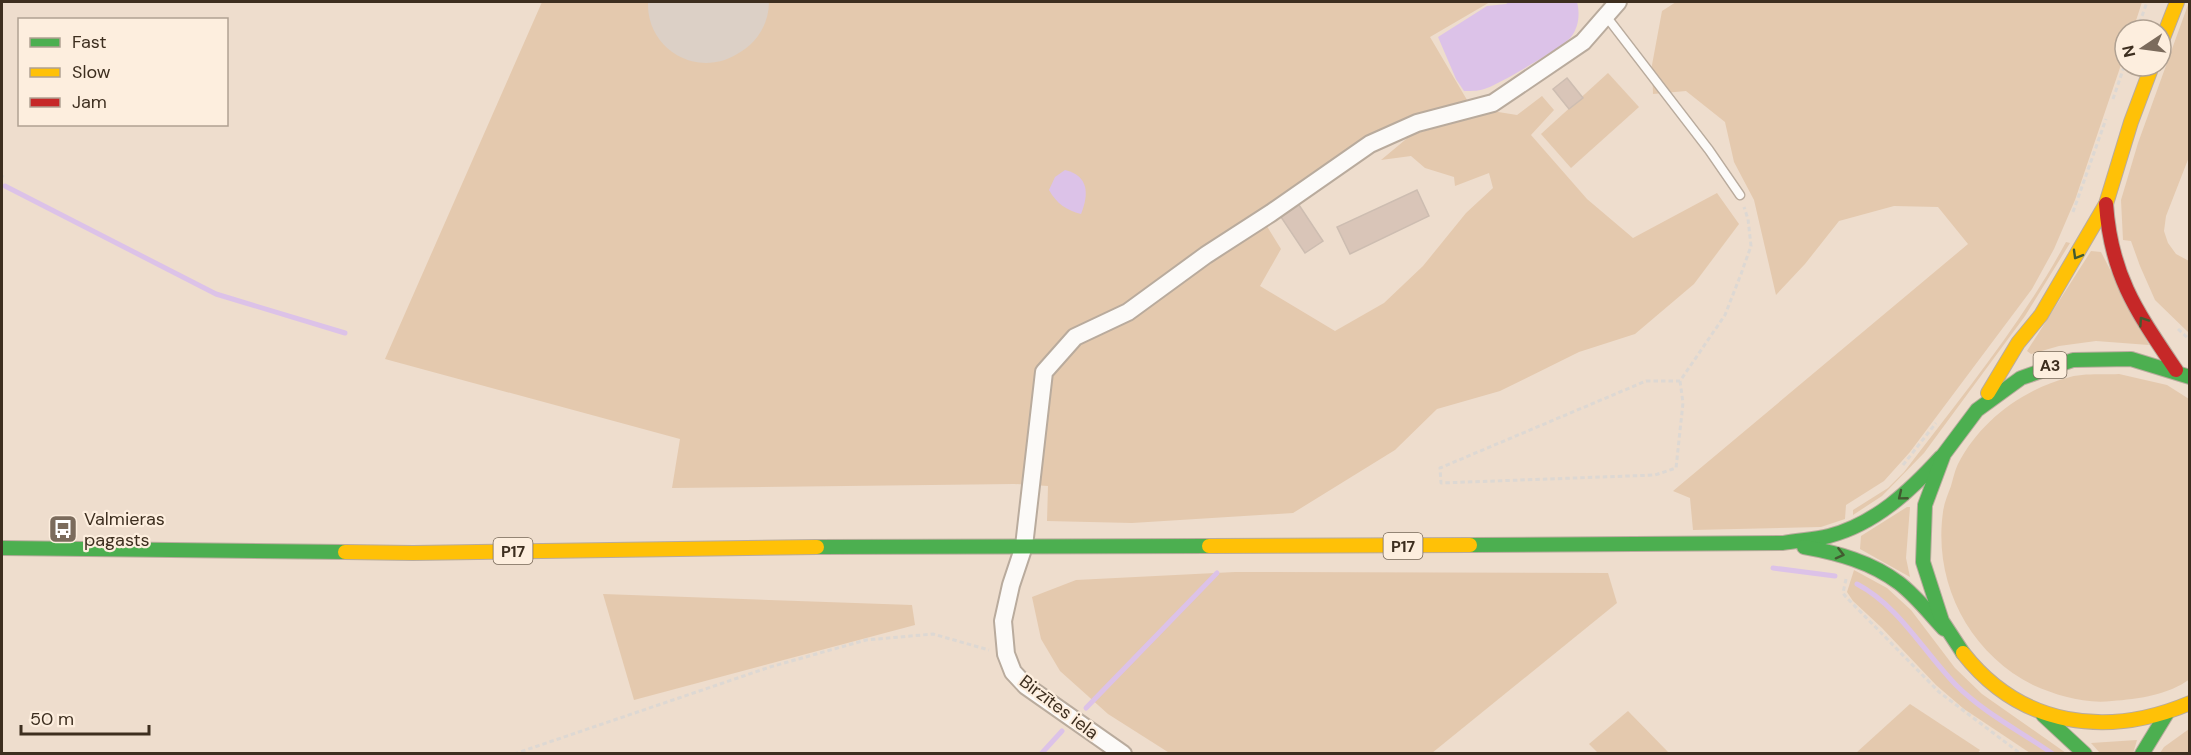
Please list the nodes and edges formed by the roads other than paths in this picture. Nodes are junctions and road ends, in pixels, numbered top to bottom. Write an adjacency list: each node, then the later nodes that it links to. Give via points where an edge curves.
1 (1618, 2): 3 (street, Birzītes iela)
2 (2177, 2): 4 (main road)
3 (1606, 16): 6 (lane); 13 (street, Birzītes iela, via 1583,42 1493,104 1417,123 1370,144 1128,312 1075,337 1044,372)
4 (2171, 18)
5 (2148, 78): 7 (main road, A3)
6 (1740, 195)
7 (2106, 204): 8 (main road, A3, one-way to 7, via 2139,315 2117,272 2106,228); 10 (main road, A3, one-way to 10, via 2041,315 2018,343)
8 (2176, 370): 9 (main road, A3); 10 (main road, A3, via 2153,362 2107,356 2060,362 2016,380)
9 (2190, 377)
10 (1978, 408): 11 (main road, A3)
11 (1943, 455): 12 (main road, P17, one-way to 12, via 1901,498 1870,520 1830,536); 15 (main road, A3, via 1926,505 1923,531 1928,584)
12 (1783, 543): 13 (main road, P17); 15 (main road, P17, one-way to 15, via 1852,557 1876,568 1900,583)
13 (1024, 546): 14 (main road, P17, via 413,554); 20 (street, Birzītes iela, via 1003,621 1006,654 1013,672 1026,686)
14 (2, 548)
15 (1948, 633): 18 (main road, A3, via 1977,671 2016,700)
16 (2190, 703): 19 (main road, A3)
17 (2190, 709): 19 (main road, A3)
18 (2037, 710): 19 (main road, A3, via 2062,719 2098,723 2142,720); 21 (main road)
19 (2170, 712): 22 (main road)
20 (1123, 753)
21 (2085, 753)
22 (2142, 753)

